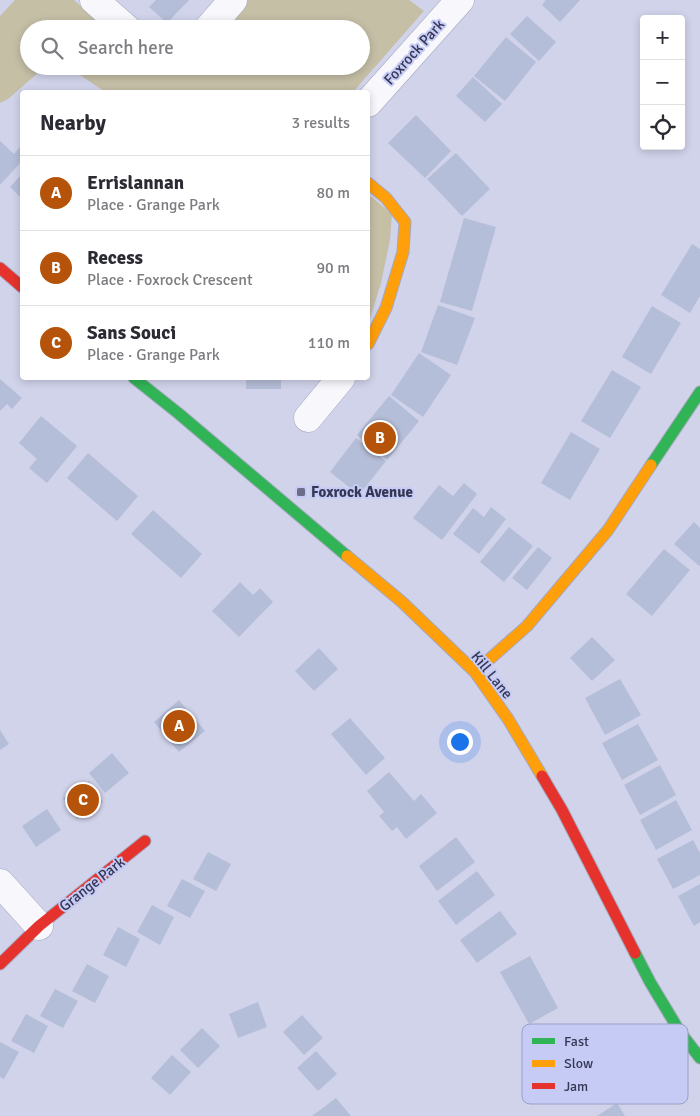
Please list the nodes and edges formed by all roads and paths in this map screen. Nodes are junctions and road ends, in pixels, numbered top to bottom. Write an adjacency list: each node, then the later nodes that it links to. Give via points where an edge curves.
1 (94, 0): 4 (street)
2 (233, 0): 5 (street)
3 (450, 3): 6 (street, Foxrock Park)
4 (117, 20)
5 (216, 20)
6 (370, 101)
7 (370, 185): 10 (main road, via 386,198 404,222 403,252 386,308)
8 (0, 268): 9 (main road)
9 (20, 285)
10 (370, 340)
11 (137, 380): 15 (main road, Kill Lane, via 402,602)
12 (339, 380): 14 (street)
13 (696, 406): 15 (main road, via 608,530 527,626)
14 (308, 418)
15 (475, 672): 20 (main road, Kill Lane, via 508,719 562,810 650,982)
16 (145, 842): 18 (main road, Grange Park)
17 (0, 883): 18 (street)
18 (39, 926): 19 (main road, Grange Park)
19 (0, 964)
20 (675, 1024)
21 (688, 1042): 22 (main road, Kill Lane)
22 (700, 1058)

